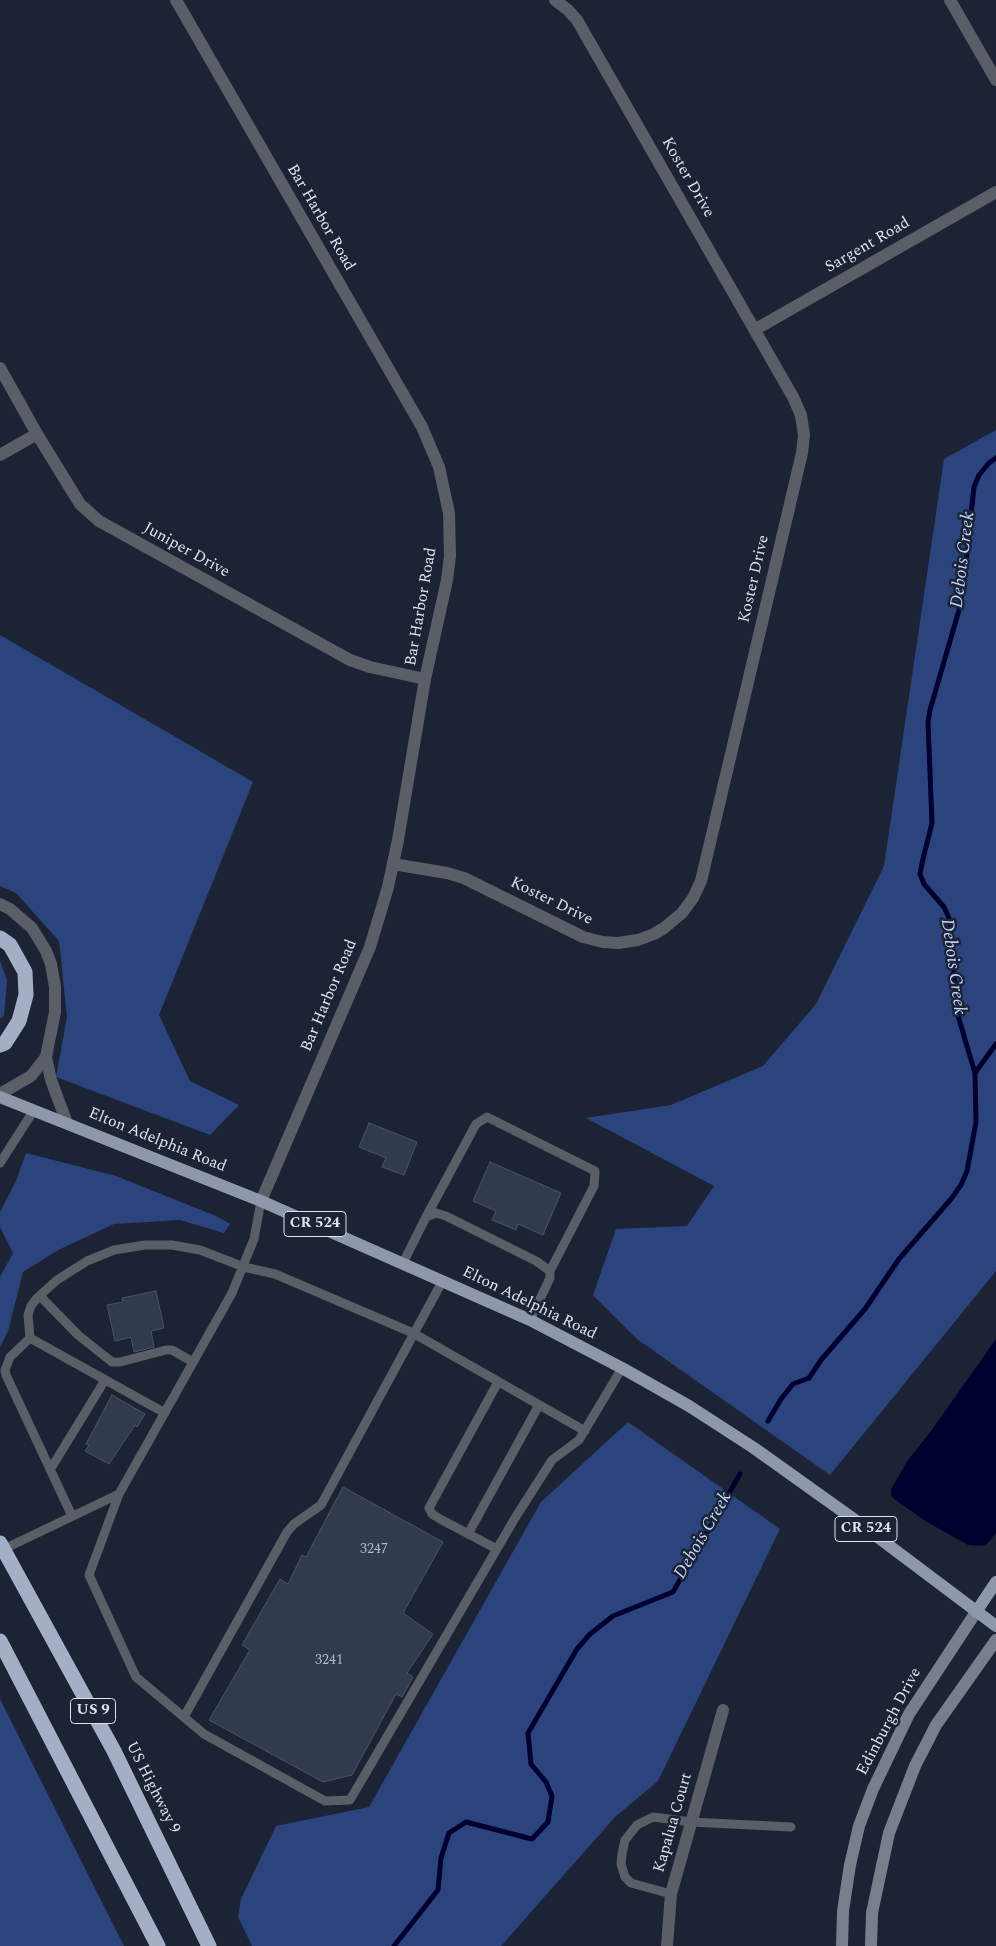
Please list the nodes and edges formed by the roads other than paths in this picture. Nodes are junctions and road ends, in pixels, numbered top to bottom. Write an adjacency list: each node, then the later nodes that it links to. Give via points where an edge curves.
1 (176, 0): 10 (street, Bar Harbor Road, via 422,427 439,467 449,513 450,556)
2 (555, 0): 6 (street, Koster Drive, via 577,20)
3 (950, 0): 4 (street)
4 (996, 80)
5 (996, 192): 6 (street, Sargent Road)
6 (756, 329): 11 (street, Koster Drive, via 793,396 801,415 804,435 701,882 693,898 673,921 654,934 631,941 603,942 584,937 464,878)
7 (0, 368): 8 (street, Juniper Drive)
8 (37, 434): 9 (street); 10 (street, Juniper Drive, via 80,504 99,521 350,660)
9 (0, 455)
10 (425, 678): 11 (street, Bar Harbor Road)
11 (393, 864): 20 (street, Bar Harbor Road, via 370,947)
12 (0, 904): 15 (street, via 32,928 51,964 55,1012)
13 (0, 938): 14 (highway, via 10,945 25,972 26,995 19,1021 5,1043)
14 (0, 1045)
15 (46, 1057): 16 (street, via 31,1076); 18 (street, via 50,1080)
16 (0, 1095): 17 (main road, Elton Adelphia Road / CR 524)
17 (34, 1110): 18 (main road, Elton Adelphia Road / CR 524); 19 (lane)
18 (67, 1123): 20 (main road, Elton Adelphia Road / CR 524)
19 (0, 1163)
20 (261, 1201): 22 (main road, Elton Adelphia Road / CR 524); 23 (lane, via 254,1239)
21 (426, 1217): 22 (lane); 24 (lane, via 436,1213 446,1216 536,1261); 24 (lane, via 476,1124 487,1117 595,1171 594,1186)
22 (403, 1263): 25 (main road, Elton Adelphia Road / CR 524)
23 (244, 1267): 26 (lane, via 200,1250 145,1245 114,1250 87,1261 57,1280); 28 (lane, via 275,1274); 30 (lane)
24 (550, 1272): 27 (lane)
25 (442, 1280): 27 (main road, Elton Adelphia Road / CR 524); 28 (lane)
26 (40, 1296): 29 (lane, via 28,1315); 30 (lane, via 78,1335 112,1362 166,1350)
27 (530, 1320): 31 (main road, Elton Adelphia Road / CR 524)
28 (413, 1334): 33 (lane); 49 (lane, via 321,1505 287,1532)
29 (30, 1338): 32 (lane); 37 (lane, via 10,1356 5,1370)
30 (193, 1362): 35 (lane)
31 (622, 1368): 36 (lane); 44 (main road, Elton Adelphia Road / CR 524, via 690,1406 754,1448)
32 (105, 1380): 35 (lane); 37 (lane)
33 (498, 1382): 34 (lane); 40 (lane, via 429,1508 432,1514)
34 (539, 1405): 36 (lane); 40 (lane)
35 (165, 1413): 38 (lane)
36 (585, 1431): 42 (lane, via 579,1440 552,1460)
37 (50, 1470): 39 (lane)
38 (119, 1494): 39 (lane); 49 (lane, via 89,1575 136,1677)
39 (72, 1516): 41 (lane)
40 (468, 1534): 42 (lane)
41 (2, 1546): 54 (highway, US Highway 9 / US 9, via 114,1751)
42 (497, 1549): 49 (lane, via 350,1800 325,1801 204,1734)
43 (996, 1582): 44 (main road)
44 (976, 1612): 45 (main road, Elton Adelphia Road / CR 524); 56 (main road, Edinburgh Drive, via 909,1714 873,1789 859,1826 850,1865)
45 (996, 1626)
46 (996, 1640): 57 (main road, via 936,1725 914,1766 889,1833 872,1913)
47 (0, 1641): 53 (highway, US 9)
48 (723, 1710): 50 (street, Kapalua Court)
49 (184, 1717)
50 (691, 1822): 51 (lane); 52 (street, Kapalua Court); 52 (lane, via 653,1817 637,1825 625,1840 621,1864 625,1877 631,1883)
51 (791, 1827)
52 (671, 1894): 55 (street, Kapalua Court)
53 (158, 1946)
54 (209, 1946)
55 (667, 1946)
56 (842, 1946)
57 (871, 1946)

